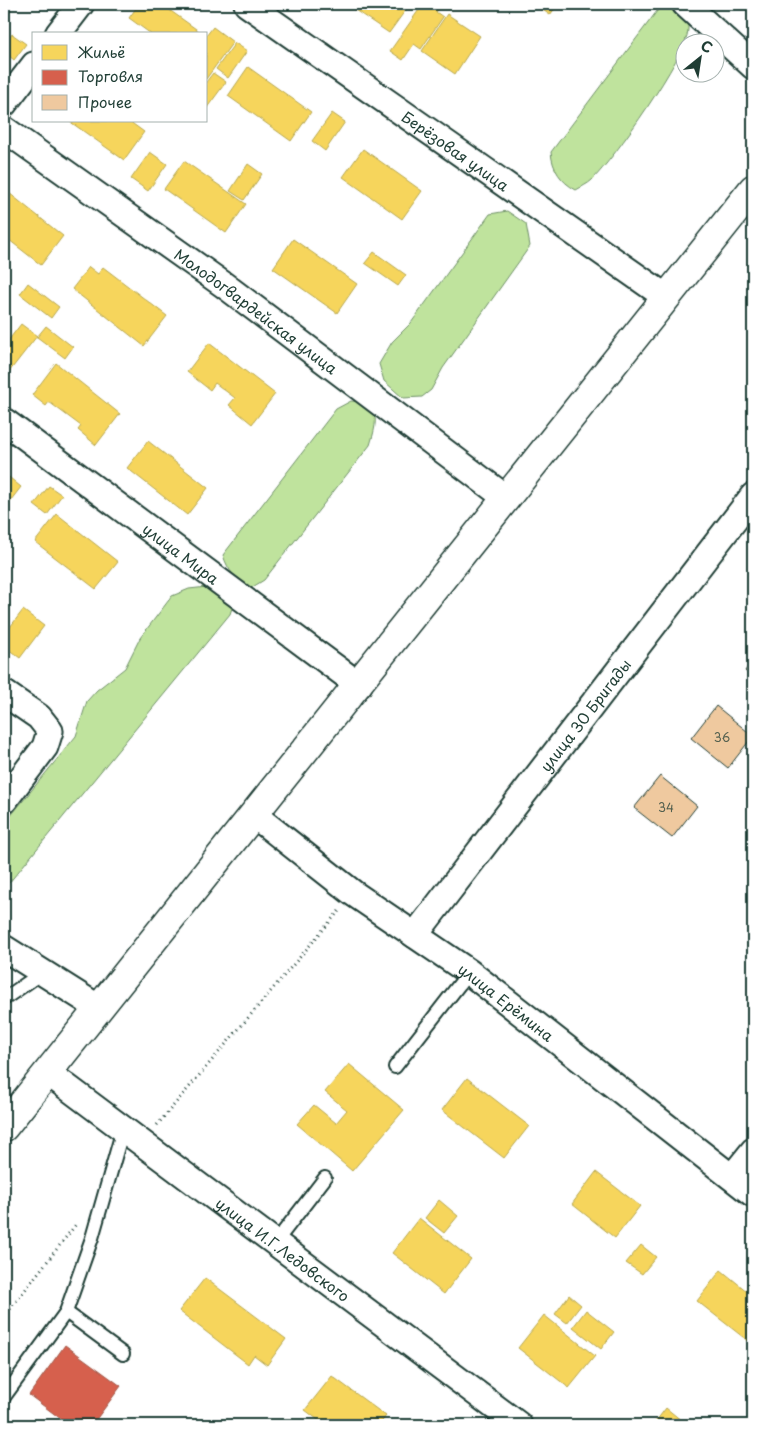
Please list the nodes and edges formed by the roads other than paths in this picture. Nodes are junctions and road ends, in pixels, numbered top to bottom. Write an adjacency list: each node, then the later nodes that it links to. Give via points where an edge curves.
1 (80, 4): 4 (street)
2 (247, 4): 10 (street, Берёзовая улица)
3 (685, 4): 5 (street)
4 (59, 32)
5 (753, 66)
6 (32, 68): 7 (street)
7 (4, 104)
8 (4, 130): 13 (street, Молодогвардейская улица, via 224,285)
9 (753, 189): 10 (main road)
10 (666, 297): 13 (main road)
11 (4, 421): 14 (street, улица Мира)
12 (753, 496): 18 (street, улица 30 Бригады)
13 (506, 498): 14 (main road)
14 (359, 685): 17 (main road)
15 (4, 693): 16 (street, via 39,717 50,731 45,746)
16 (4, 801)
17 (254, 815): 18 (street, улица Ерёмина, via 353,893); 23 (main road)
18 (415, 935): 21 (street, улица Ерёмина)
19 (4, 948): 20 (street)
20 (43, 972): 22 (lane); 23 (street)
21 (469, 972): 24 (lane); 29 (street, улица Ерёмина)
22 (4, 999)
23 (99, 1008): 25 (main road)
24 (394, 1067)
25 (48, 1072): 26 (main road); 27 (street, улица И.Г.Ледовского)
26 (4, 1126)
27 (133, 1136): 32 (street, улица И.Г.Ледовского); 33 (lane)
28 (753, 1151): 29 (street)
29 (732, 1177): 31 (street, улица Ерёмина)
30 (324, 1178): 32 (lane)
31 (753, 1194)
32 (275, 1242): 36 (street, улица И.Г.Ледовского)
33 (66, 1312): 34 (lane); 35 (lane)
34 (123, 1354)
35 (4, 1397)
36 (519, 1425)

